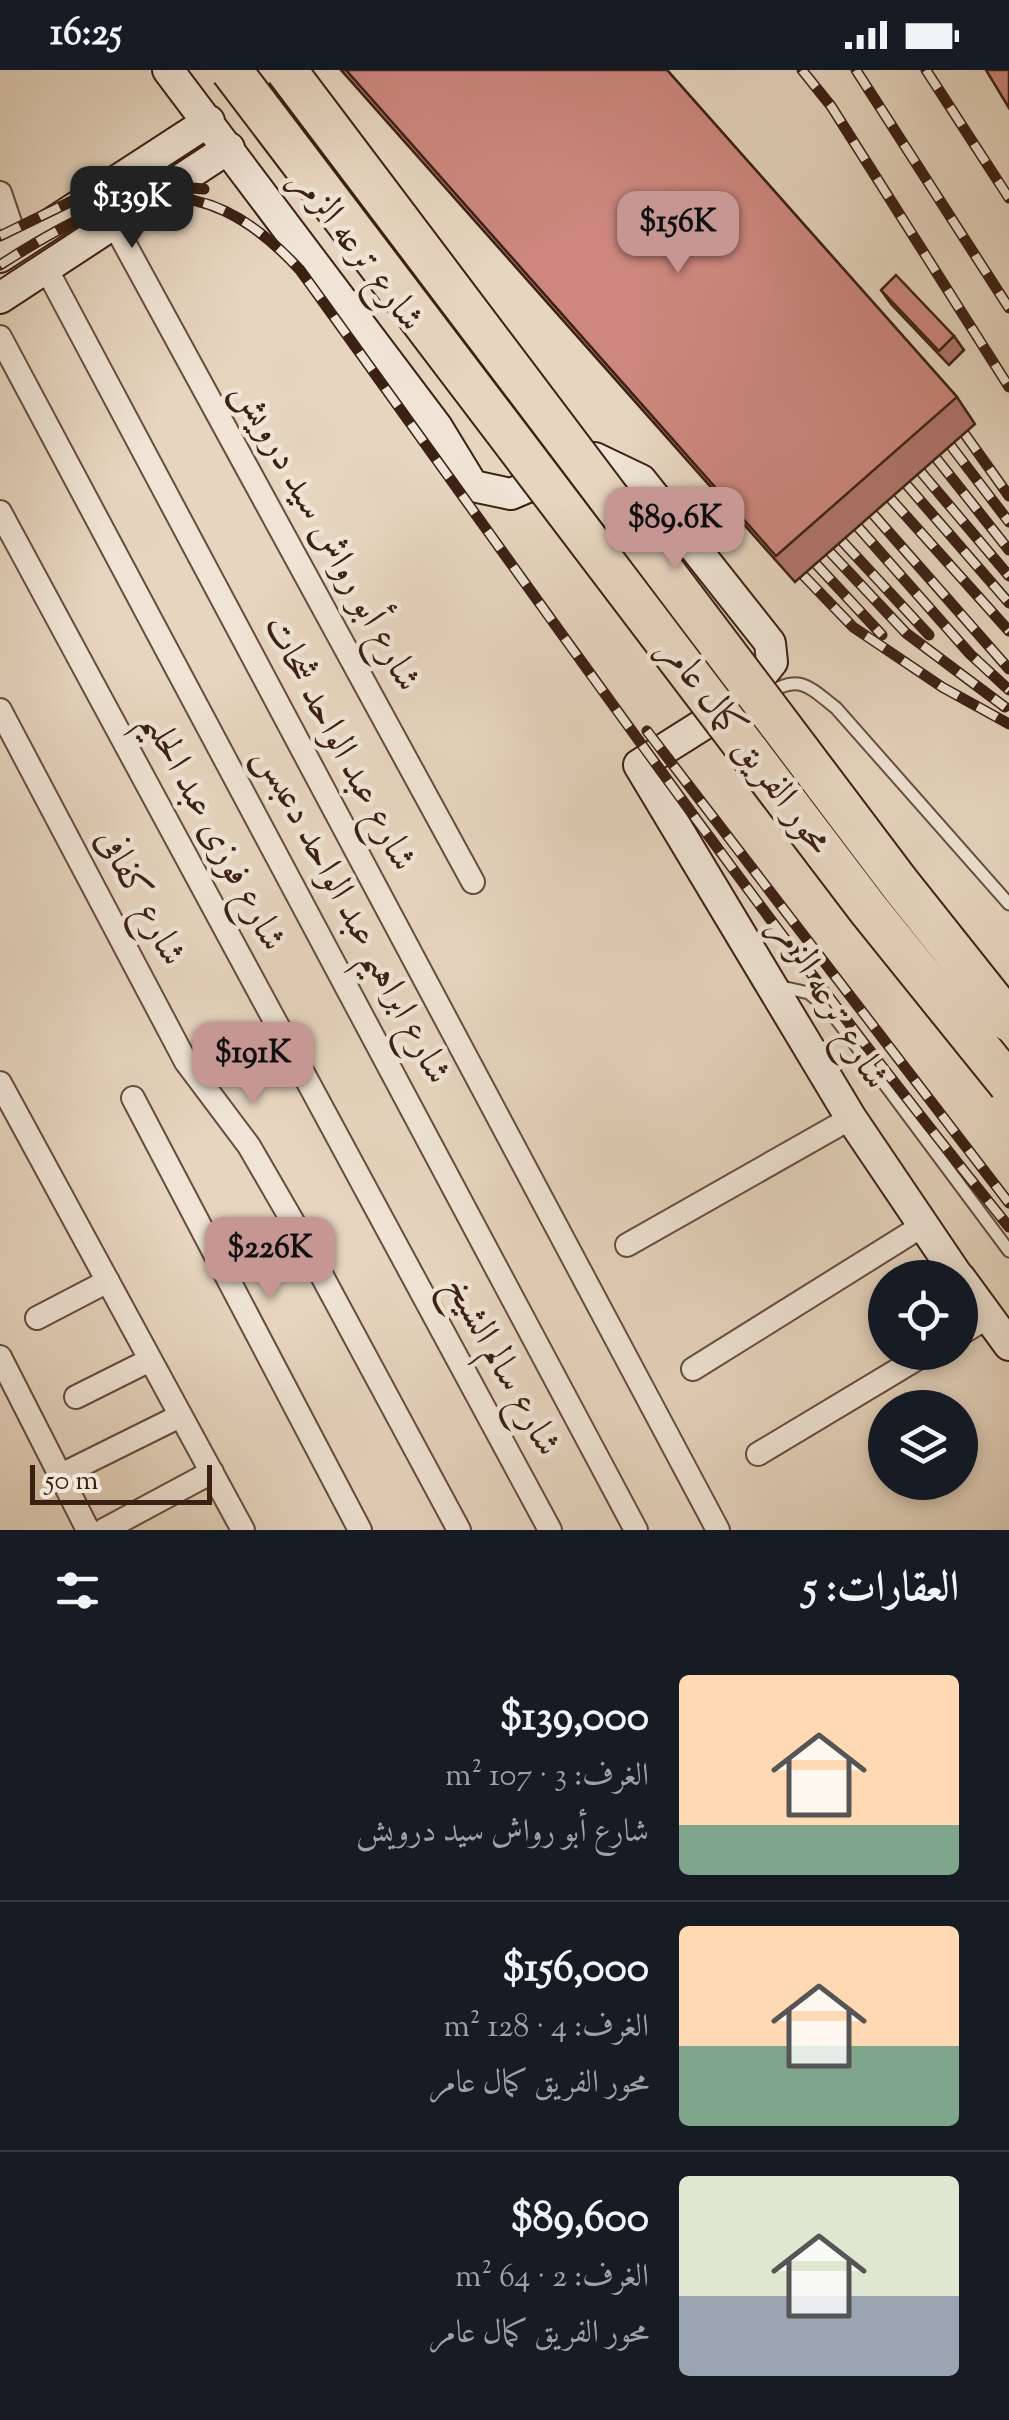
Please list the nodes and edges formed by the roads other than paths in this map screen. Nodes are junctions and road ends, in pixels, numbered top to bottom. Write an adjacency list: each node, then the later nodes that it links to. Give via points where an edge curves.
1 (168, 70): 4 (street, شارع ترعه الزمر)
2 (231, 70): 20 (highway, محور الفريق كمال عامر, bridge, via 868,909)
3 (286, 70): 18 (highway, محور الفريق كمال عامر, bridge)
4 (209, 120): 5 (street, شارع ترعه الزمر); 8 (street)
5 (229, 148): 7 (street); 14 (street, شارع ترعه الزمر, via 437,427 473,486 512,494 595,458 641,480 770,644 772,662 742,700)
6 (0, 192): 8 (street)
7 (115, 226): 9 (street); 15 (street, شارع أبو رواش سيد درويش)
8 (9, 251)
9 (47, 270): 10 (street); 50 (street, شارع عبد الواحد شحات)
10 (0, 298)
11 (0, 337): 49 (street, شارع ابراهيم عبد الواحد دعبس)
12 (0, 512): 24 (street, شارع فوزى عبد الحليم)
13 (0, 710): 47 (street, شارع كفافى, via 186,1062 284,1207)
14 (639, 765): 16 (lane, via 657,765 784,683 806,684 836,708); 17 (street, شارع ترعه الزمر)
15 (473, 882)
16 (1009, 904)
17 (768, 985): 22 (street, شارع ترعه الزمر); 26 (lane, via 809,993 831,1012)
18 (1009, 1021)
19 (0, 1083): 28 (street)
20 (1009, 1084)
21 (133, 1098): 46 (street)
22 (851, 1118): 23 (street, شارع ترعه الزمر); 25 (street)
23 (922, 1226): 27 (street, شارع ترعه الزمر); 36 (street)
24 (390, 1238): 48 (street, شارع سالم الشيخ)
25 (627, 1245)
26 (1009, 1250)
27 (947, 1260)
28 (108, 1281): 31 (street); 35 (street)
29 (978, 1303): 30 (street, شارع ترعه الزمر)
30 (988, 1317): 32 (street); 33 (street, شارع ترعه الزمر)
31 (36, 1318)
32 (978, 1323)
33 (1009, 1345)
34 (0, 1357): 42 (street)
35 (150, 1360): 38 (street); 39 (street)
36 (693, 1369)
37 (898, 1370): 40 (street)
38 (76, 1396)
39 (180, 1416): 41 (street); 42 (street)
40 (758, 1454)
41 (212, 1472): 44 (street); 45 (street)
42 (61, 1475): 43 (street)
43 (88, 1530)
44 (104, 1530)
45 (243, 1530)
46 (360, 1530)
47 (459, 1530)
48 (550, 1530)
49 (636, 1530)
50 (718, 1530)

